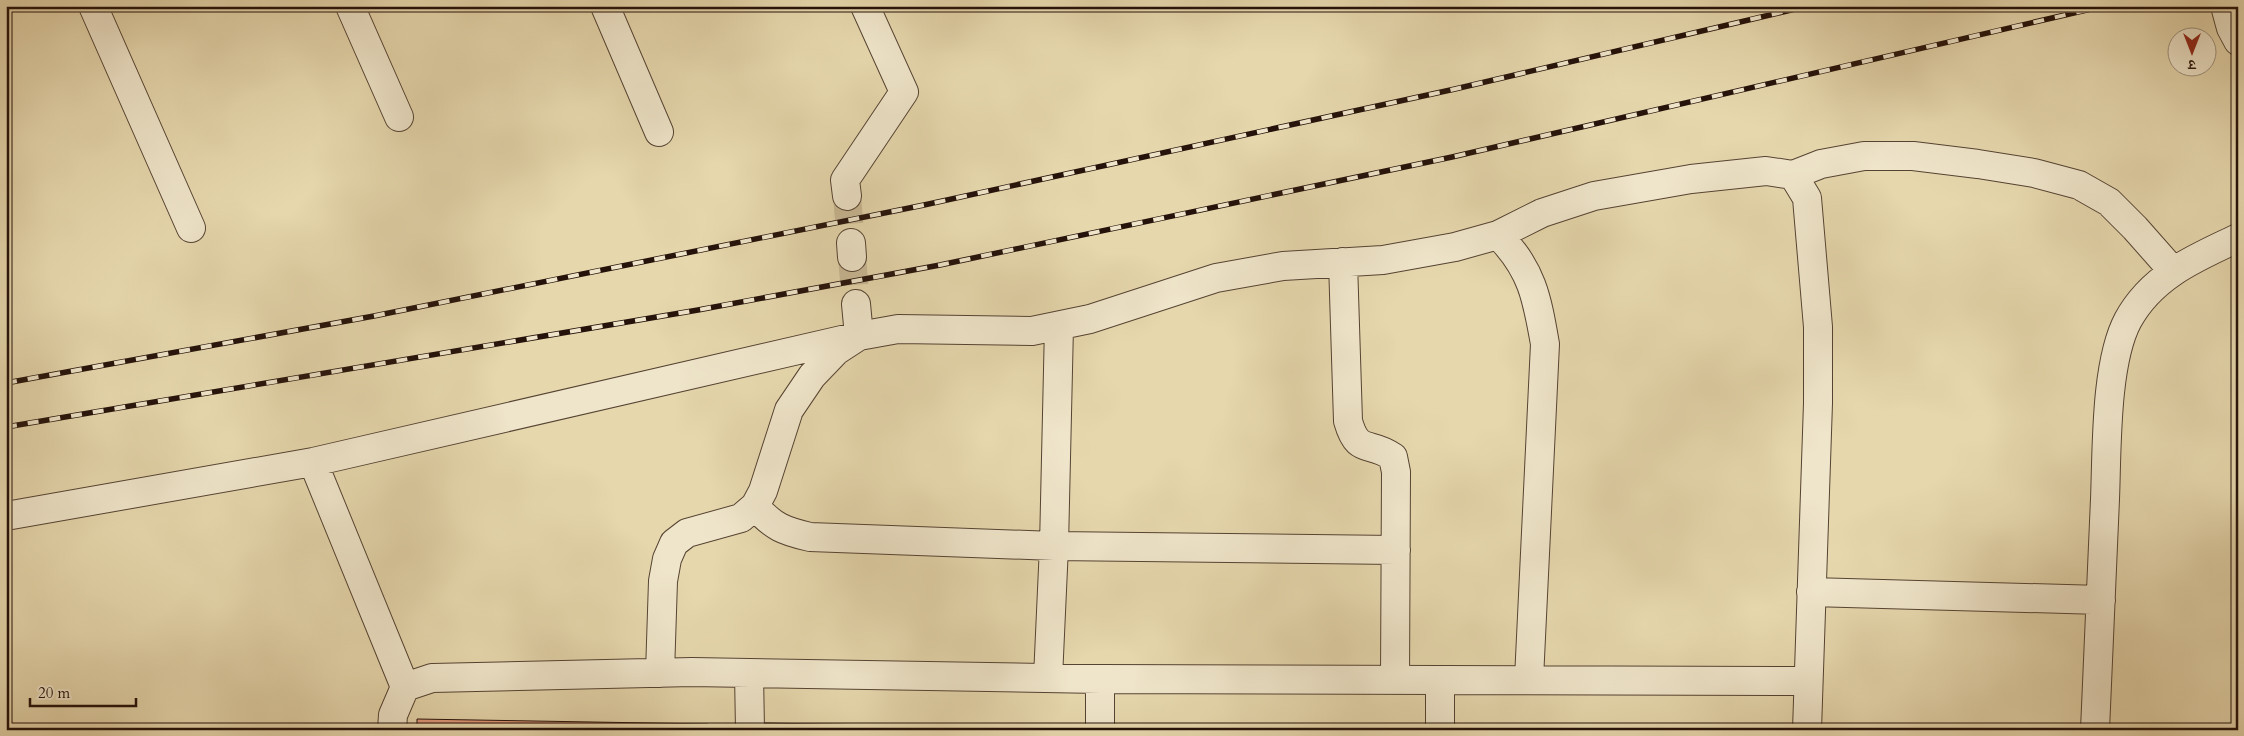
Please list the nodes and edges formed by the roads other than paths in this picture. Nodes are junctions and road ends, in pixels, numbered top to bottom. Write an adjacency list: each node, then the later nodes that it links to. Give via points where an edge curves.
1 (93, 6): 11 (street)
2 (350, 6): 7 (street)
3 (604, 6): 8 (street)
4 (865, 6): 10 (street, via 904,92 845,180)
5 (2225, 6): 6 (street, via 2230,28)
6 (2238, 41)
7 (398, 116)
8 (659, 132)
9 (1793, 175): 12 (street, via 1766,170 1594,196 1542,213); 15 (street, via 1821,164 1864,156 1913,156 1978,164 2079,185 2109,202); 24 (street, via 1807,198 1818,327)
10 (847, 196)
11 (191, 228)
12 (1498, 234): 14 (street, via 1455,248 1383,260); 30 (street, via 1513,250 1529,276 1545,344)
13 (2238, 238): 15 (street)
14 (1342, 262): 17 (street, via 1283,266 1216,278); 23 (street, via 1348,421 1353,437 1363,446 1383,450 1393,457 1396,472)
15 (2173, 271): 25 (street, via 2153,286 2128,320 2117,351 2109,406)
16 (856, 304): 18 (street)
17 (1059, 326): 18 (street, via 1032,332 898,328); 22 (street)
18 (860, 336): 19 (street); 20 (street, via 836,351 812,376 789,410 763,491)
19 (314, 462): 21 (street); 34 (street)
20 (755, 506): 22 (street, via 769,522 786,532 810,537); 26 (street, via 741,518 687,534 674,543 666,559 663,581)
21 (6, 516)
22 (1054, 546): 23 (street); 28 (street)
23 (1396, 550): 31 (street)
24 (1811, 592): 25 (street); 33 (street)
25 (2101, 600): 40 (street)
26 (660, 673): 27 (street); 34 (street, via 432,678)
27 (749, 673): 28 (street); 36 (street)
28 (1048, 678): 29 (street)
29 (1100, 679): 31 (street); 37 (street)
30 (1529, 679): 32 (street); 33 (street)
31 (1395, 680): 32 (street)
32 (1440, 680): 38 (street)
33 (1808, 681): 39 (street)
34 (405, 687): 35 (street, via 393,715)
35 (392, 730)
36 (750, 730)
37 (1100, 730)
38 (1440, 730)
39 (1807, 730)
40 (2095, 730)

